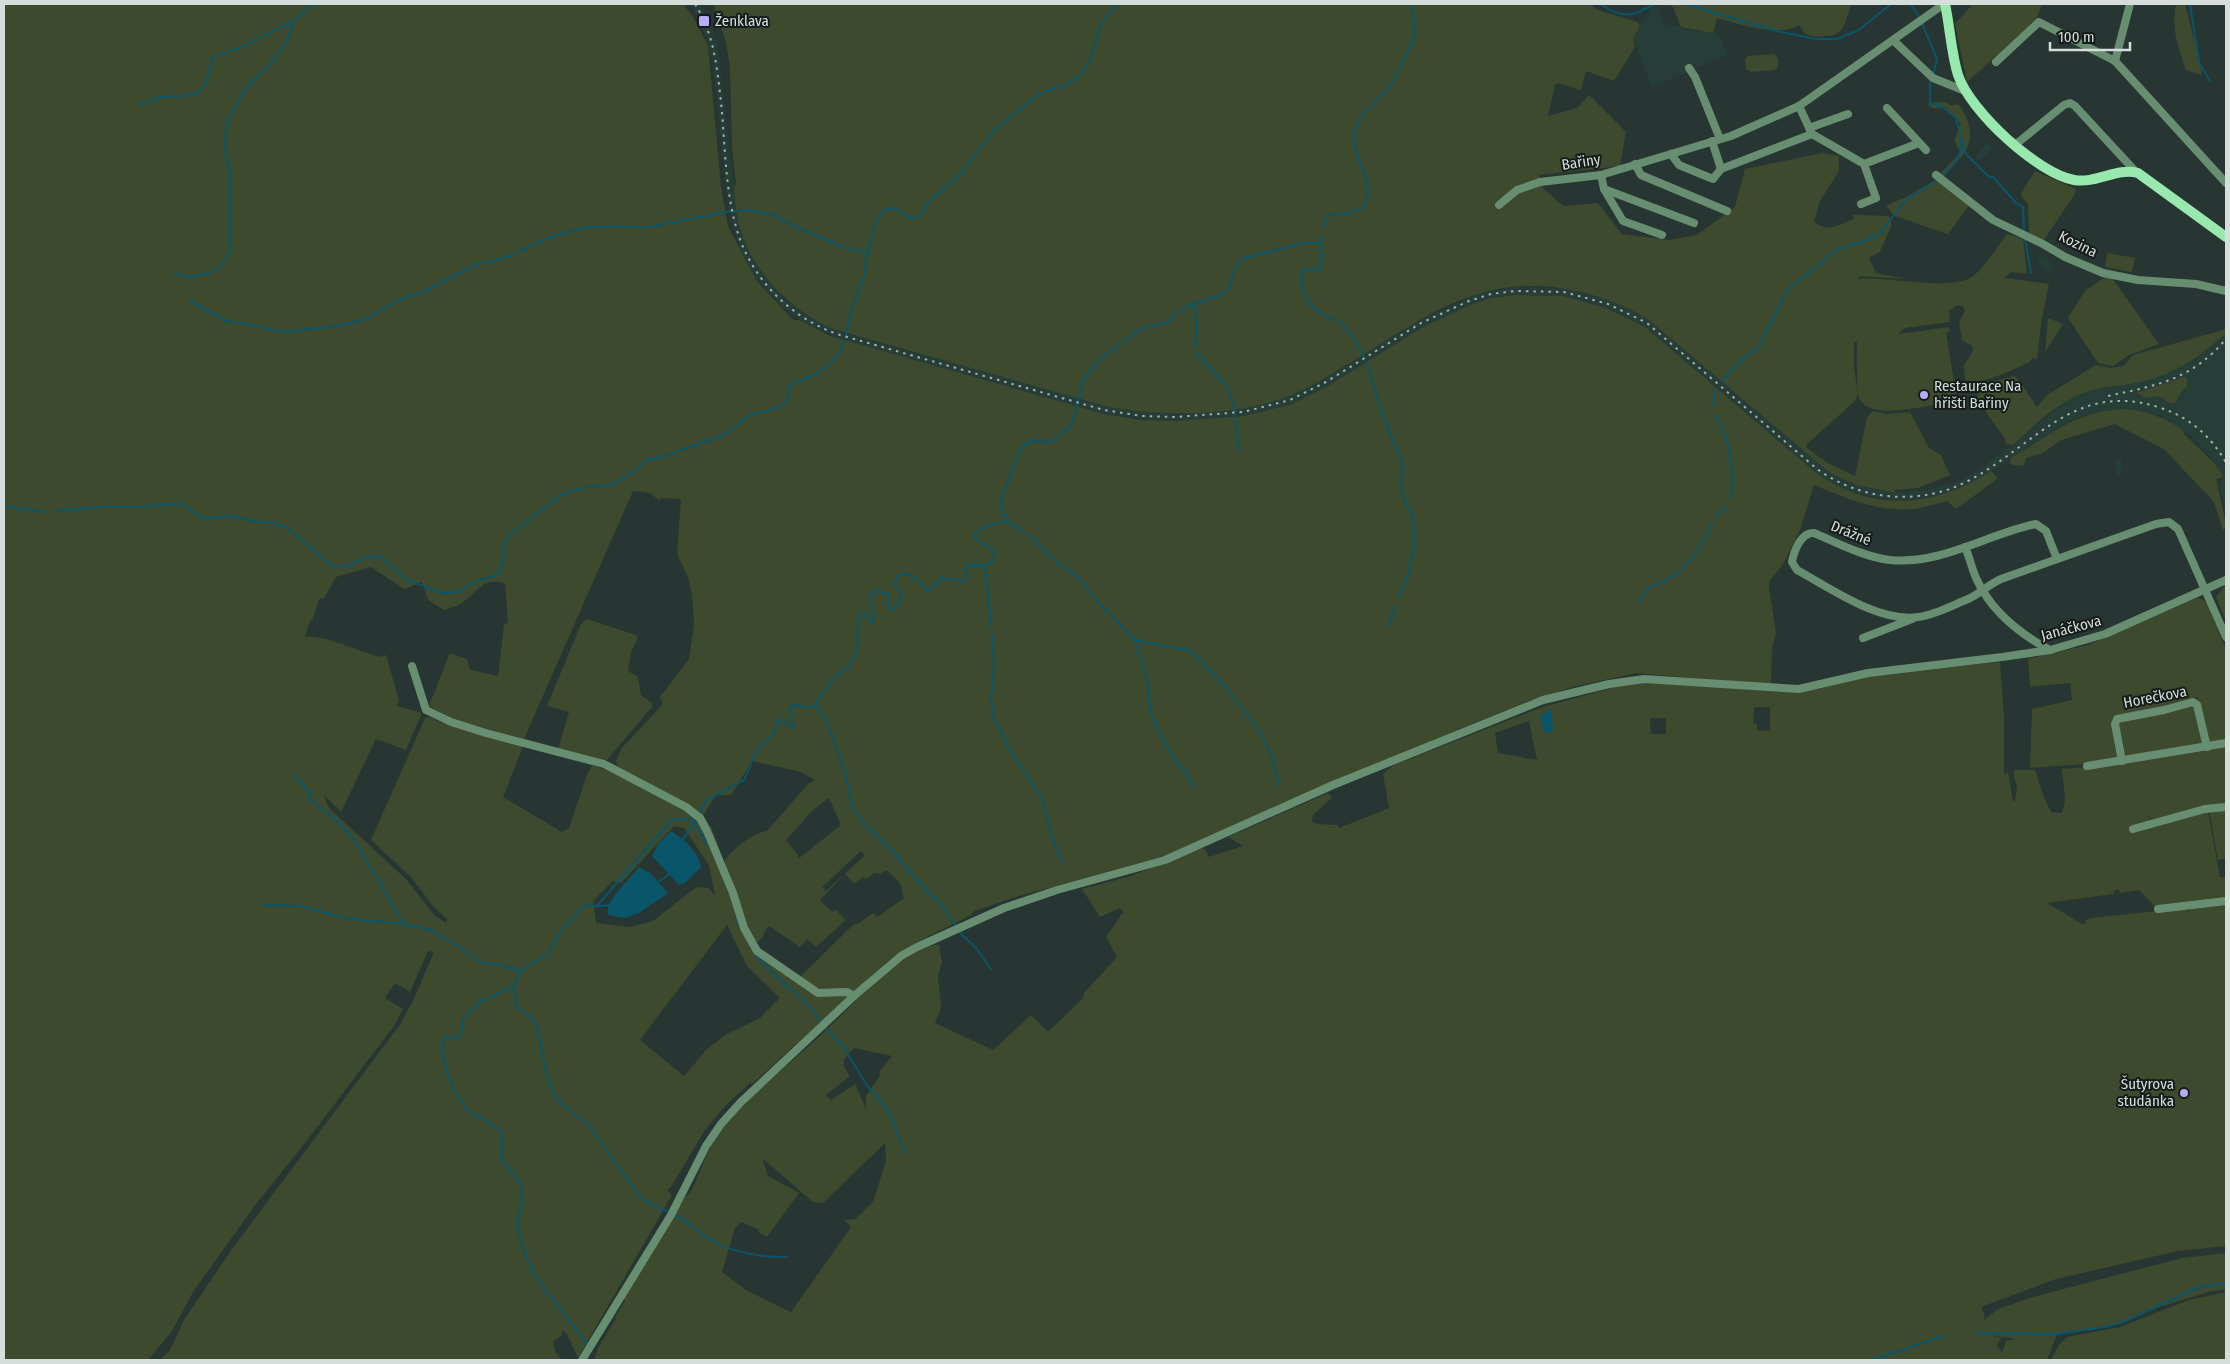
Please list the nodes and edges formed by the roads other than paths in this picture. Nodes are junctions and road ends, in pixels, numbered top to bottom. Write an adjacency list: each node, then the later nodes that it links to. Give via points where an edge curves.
1 (1945, 4): 3 (street, Bařiny); 7 (main road, via 1958,74)
2 (2130, 4): 4 (street)
3 (1894, 40): 7 (street, via 1933,78); 8 (street, Bařiny)
4 (2115, 61): 5 (street, via 2040,22); 23 (street)
5 (1996, 62)
6 (1690, 68): 12 (street)
7 (1965, 91): 14 (main road, via 1980,112)
8 (1799, 106): 11 (street); 12 (street, Bařiny)
9 (1887, 108): 13 (street)
10 (1848, 114): 11 (street)
11 (1811, 131): 18 (street); 19 (street)
12 (1716, 140): 16 (street, Bařiny); 19 (street)
13 (1919, 143): 15 (street); 18 (street)
14 (2015, 145): 20 (main road, via 2046,169 2072,179 2088,180); 20 (street, via 2070,103)
15 (1926, 150)
16 (1671, 154): 17 (street, Bařiny); 19 (street, via 1679,165 1714,179)
17 (1635, 164): 21 (street, Bařiny); 27 (street, via 1641,175)
18 (1864, 164): 25 (street, via 1876,198)
19 (1721, 169)
20 (2136, 172): 30 (main road)
21 (1601, 174): 24 (street); 26 (street, Bařiny, via 1540,182 1517,190)
22 (1936, 175): 31 (street, Kozina, via 1993,220 2065,258 2096,270 2138,280 2196,284)
23 (2226, 183)
24 (1604, 189): 28 (street); 29 (street, via 1623,221)
25 (1861, 204)
26 (1499, 205)
27 (1727, 211)
28 (1694, 223)
29 (1662, 235)
30 (2226, 235)
31 (2226, 291)
32 (1965, 547): 33 (street, Drážné, via 2036,524 2046,531); 35 (street); 37 (street, Drážné, via 1922,560 1890,560 1858,552 1814,533 1804,535 1793,556 1792,562 1797,570 1866,607)
33 (2057, 559): 35 (street, Drážné); 36 (street, Drážné, via 2169,522 2178,529)
34 (2226, 580): 36 (street)
35 (1982, 589): 38 (street, Drážné, via 1972,597); 42 (street, via 2009,624)
36 (2205, 590): 40 (street); 42 (street, Janáčkova, via 2105,634)
37 (1886, 614): 38 (street, Drážné); 39 (street)
38 (1914, 618): 39 (street, Drážné)
39 (1889, 628): 41 (street, Drážné)
40 (2226, 637)
41 (1863, 638)
42 (2050, 650): 52 (street, Janáčkova, via 1885,671 1791,689 1636,680 1542,700 1348,779 1165,860 1057,890 994,912 901,956)
43 (412, 666): 52 (street, via 426,710 486,733 604,764 686,807 700,818 708,831 744,928 757,951 818,994 847,992)
44 (2226, 743): 45 (street)
45 (2208, 747): 46 (street); 46 (street, Horečkova, via 2196,705 2192,702 2117,719 2115,724)
46 (2122, 761): 47 (street)
47 (2087, 766)
48 (2226, 807): 49 (street, via 2205,809)
49 (2133, 828)
50 (2226, 901): 51 (street)
51 (2158, 909)
52 (854, 996): 53 (street, Janáčkova, via 745,1098 711,1137 670,1215)
53 (582, 1360)

